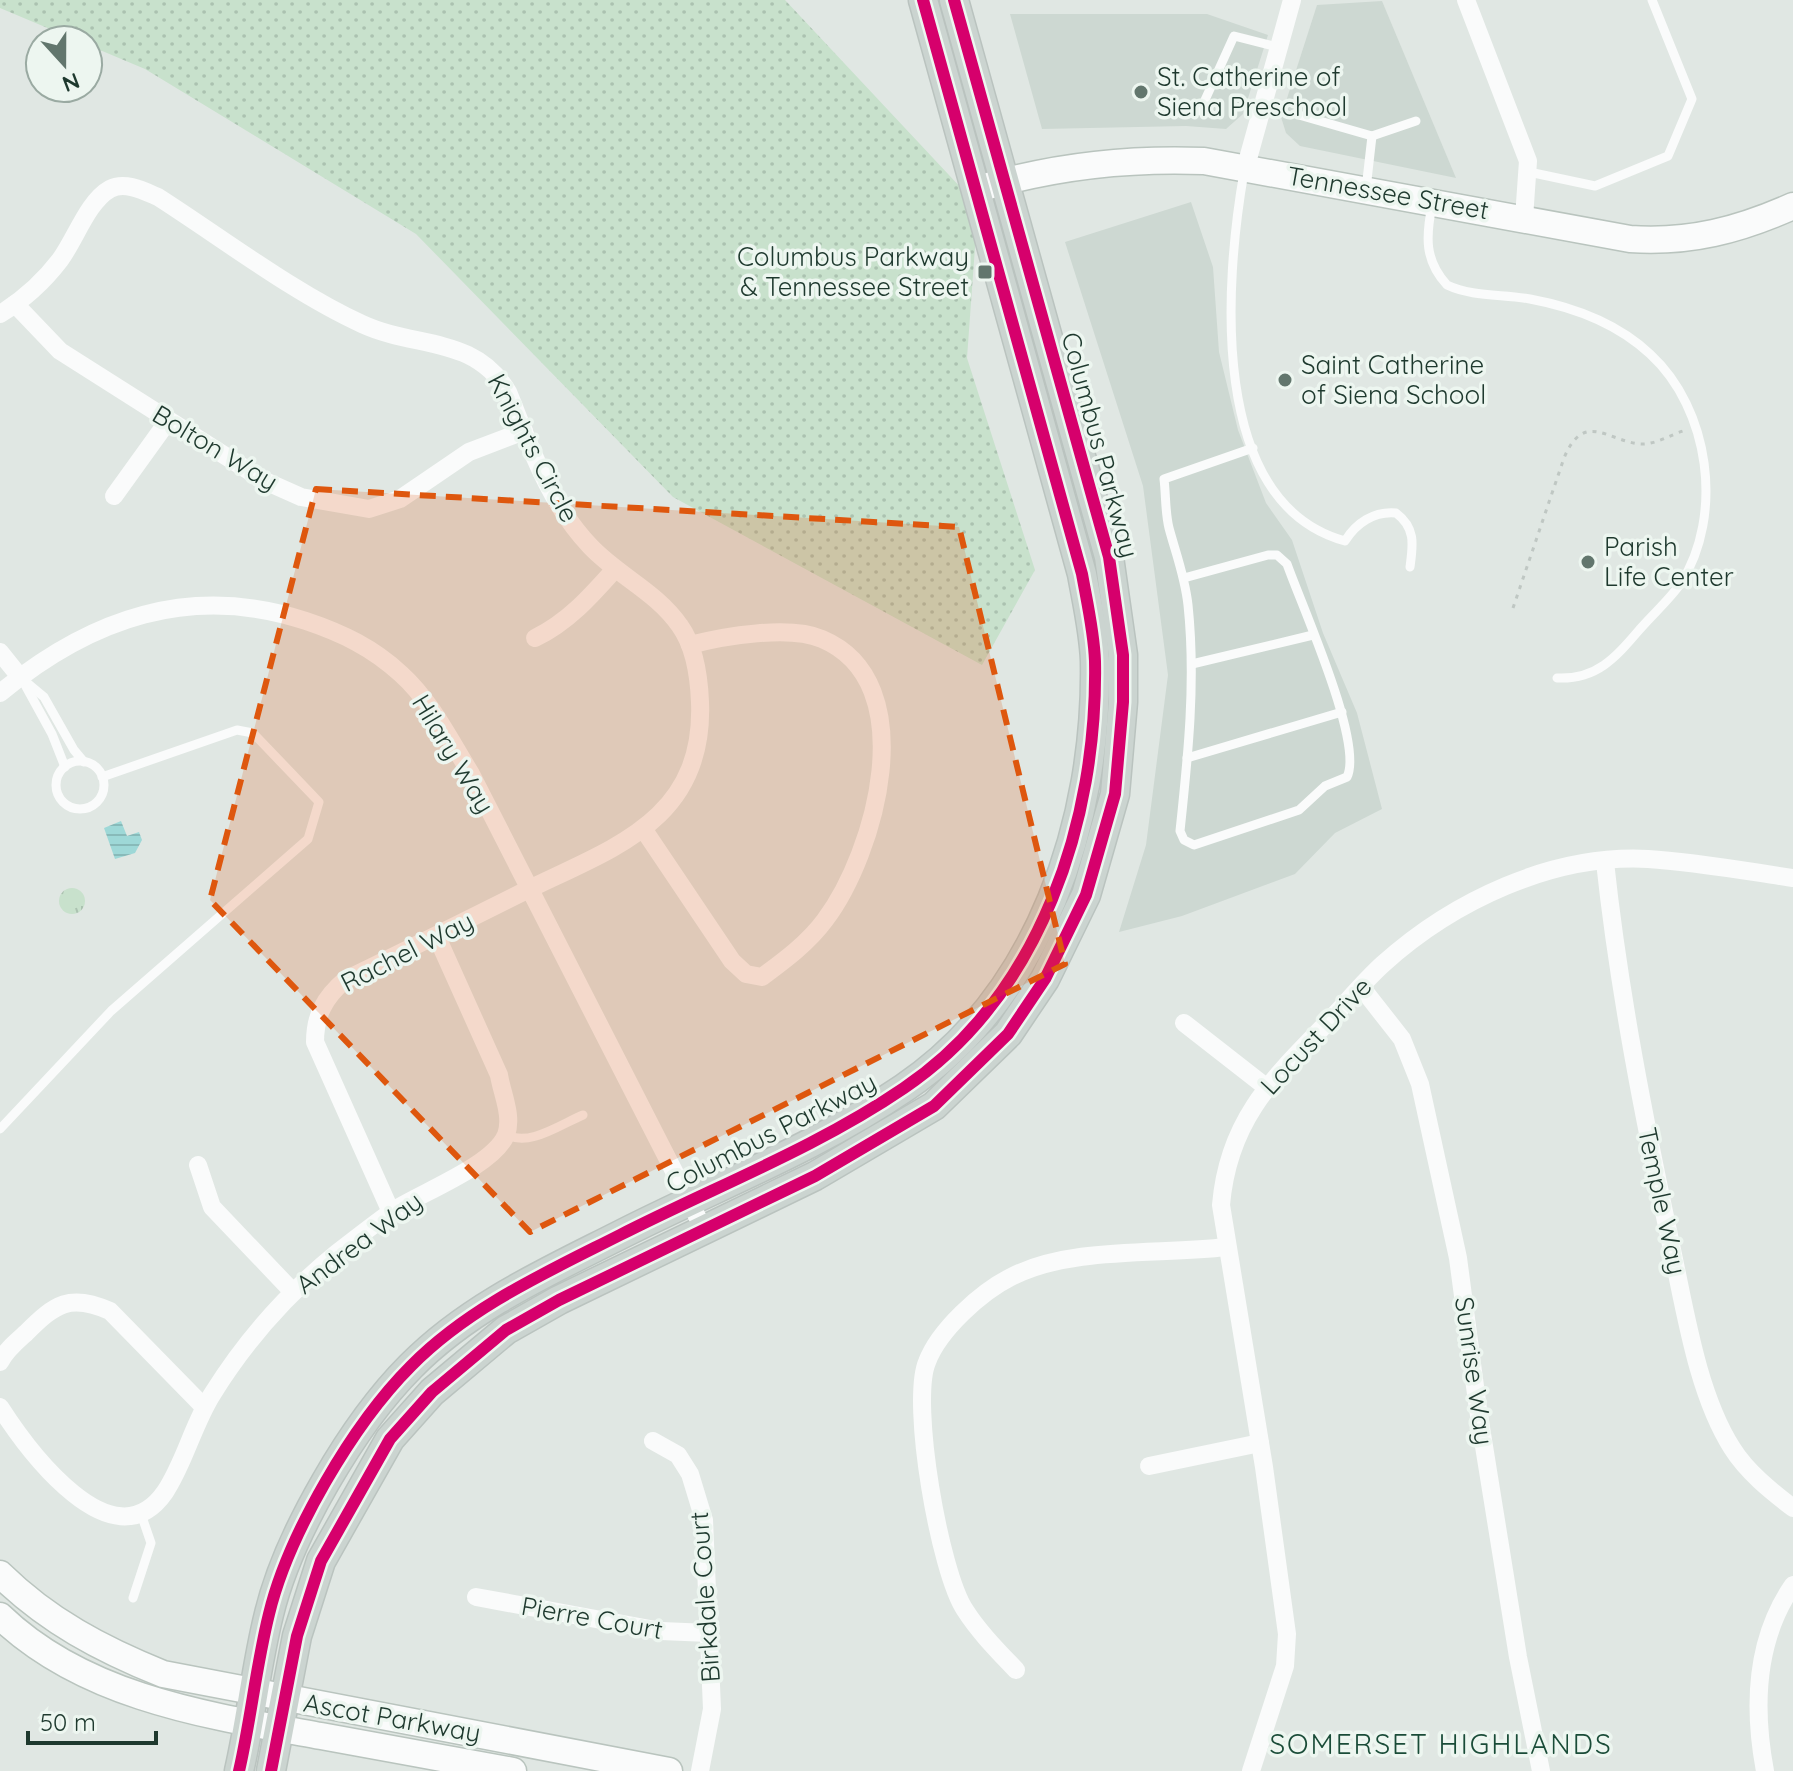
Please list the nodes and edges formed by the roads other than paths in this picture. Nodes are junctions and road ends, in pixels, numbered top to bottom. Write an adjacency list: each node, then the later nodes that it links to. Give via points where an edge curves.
1 (923, 0): 14 (main road, Columbus Parkway)
2 (954, 0): 13 (main road, Columbus Parkway)
3 (1292, 0): 6 (street)
4 (1466, 0): 12 (street)
5 (1652, 0): 12 (lane, via 1692,99 1668,156 1595,186)
6 (1277, 47): 7 (lane, via 1234,36); 11 (street)
7 (1200, 111)
8 (1299, 115): 10 (lane)
9 (1416, 121): 10 (lane)
10 (1372, 136): 15 (lane)
11 (1246, 166): 13 (main road, Tennessee Street, via 1133,160 1071,165); 15 (main road, Tennessee Street); 22 (lane, via 1235,224 1229,313 1237,385)
12 (1529, 172): 18 (street)
13 (1006, 180): 14 (main road, Tennessee Street); 54 (main road, Columbus Parkway, via 1109,557 1123,655 1115,794 1086,895 1045,979 1008,1034 934,1106 815,1176)
14 (978, 189): 52 (main road, Columbus Parkway, via 1082,574 1095,656 1094,717 1072,848 1034,939 1000,996 944,1055 846,1125)
15 (1366, 189): 16 (main road, Tennessee Street)
16 (1433, 202): 18 (main road, Tennessee Street); 33 (lane, via 1427,252 1447,285 1549,304 1627,335 1669,373 1694,426 1706,513 1680,585 1610,664 1593,674)
17 (1793, 206): 18 (main road, Tennessee Street, via 1744,228 1670,242 1630,239)
18 (1526, 207)
19 (8, 309): 20 (street, Bolton Way, via 60,351); 21 (street, Knights Circle, via 58,263 98,199 112,188 138,188 363,324 459,349 483,361 498,375)
20 (168, 421): 21 (street, Bolton Way, via 301,497 369,509 400,499 469,452); 23 (street)
21 (524, 431): 25 (street, Knights Circle, via 557,506)
22 (1253, 448): 24 (lane, via 1279,503 1322,535 1345,541 1352,530 1378,514 1396,513 1413,537); 26 (lane, via 1164,479 1169,526)
23 (114, 496)
24 (1410, 567)
25 (615, 569): 28 (street, via 556,628); 29 (street, Knights Circle, via 663,604)
26 (1184, 578): 27 (lane, via 1277,555 1287,564); 31 (lane)
27 (1313, 635): 31 (lane); 35 (lane)
28 (535, 638)
29 (690, 645): 40 (street, Knights Circle, via 699,686 698,741 679,788); 40 (street, via 786,633 821,638 846,654 874,693 879,717 879,782 872,820 844,891 824,921 762,977 746,974 732,961)
30 (0, 652): 32 (street)
31 (1192, 664): 36 (lane)
32 (20, 677): 34 (street, Hilary Way); 37 (lane, via 44,697); 38 (lane); 43 (street, Hilary Way, via 77,640 175,607 214,603 267,608 338,632 403,675 433,712 471,774)
33 (1557, 678)
34 (0, 693)
35 (1342, 712): 36 (lane); 36 (lane, via 1351,748 1347,777 1325,786 1299,810 1194,845 1180,831)
36 (1187, 758)
37 (84, 762): 38 (lane); 39 (lane)
38 (65, 767): 39 (lane, via 57,778 57,792 72,808 95,804 104,790)
39 (102, 777): 49 (lane, via 237,730 253,733 319,802 308,839 111,1011)
40 (644, 830): 43 (street, Knights Circle, via 599,858)
41 (1605, 862): 42 (street, Locust Drive, via 1647,859); 45 (street, Locust Drive, via 1557,869 1472,901 1382,965); 63 (street, Temple Way, via 1625,1019 1686,1315 1710,1401 1733,1449)
42 (1793, 878)
43 (527, 890): 44 (street, Rachel Way); 52 (street, Hilary Way)
44 (437, 937): 50 (street, via 499,1075 507,1108); 53 (street, Rachel Way, via 345,980 325,1000 315,1026 323,1065)
45 (1362, 988): 47 (street, Locust Drive); 82 (street, Sunrise Way, via 1402,1039 1423,1096 1458,1258 1518,1657)
46 (1184, 1023): 47 (street)
47 (1266, 1087): 55 (street, Locust Drive, via 1249,1110 1224,1176)
48 (583, 1115): 50 (lane, via 528,1139)
49 (0, 1129)
50 (506, 1134): 53 (street, Andrea Way, via 491,1154)
51 (198, 1165): 56 (street, via 212,1207)
52 (689, 1200): 54 (street, Hilary Way); 72 (main road, Columbus Parkway, via 515,1288 411,1366 370,1415 288,1557 269,1612)
53 (391, 1212): 56 (street, Andrea Way)
54 (703, 1228): 73 (main road, Columbus Parkway, via 506,1330 411,1415 367,1476 321,1561 297,1636)
55 (1226, 1247): 61 (street, Locust Drive); 71 (street, via 1061,1259 1012,1276 955,1321 927,1362 920,1410 946,1562 963,1608)
56 (293, 1292): 59 (street, Andrea Way, via 232,1364)
57 (0, 1362): 59 (street, via 50,1310 63,1303 92,1303 110,1311)
58 (0, 1407): 64 (street, via 83,1503 115,1516)
59 (204, 1407): 64 (street, Andrea Way, via 164,1492)
60 (653, 1441): 70 (street, Birkdale Court, via 678,1455 698,1495)
61 (1260, 1443): 62 (street); 81 (street, Locust Drive, via 1287,1634 1285,1666)
62 (1149, 1466)
63 (1793, 1508)
64 (140, 1511): 68 (lane, via 151,1543)
65 (0, 1574): 72 (main road, Ascot Parkway, via 59,1624 107,1652 163,1674)
66 (1793, 1585): 83 (street, via 1781,1602 1759,1665 1759,1739)
67 (476, 1597): 70 (street, Pierre Court, via 661,1631)
68 (133, 1598)
69 (0, 1616): 74 (main road, Ascot Parkway, via 19,1635 103,1682 183,1710)
70 (709, 1633): 80 (street, Birkdale Court, via 712,1709)
71 (1016, 1670)
72 (253, 1692): 73 (main road, Ascot Parkway); 74 (main road, Columbus Parkway)
73 (286, 1698): 75 (main road, Columbus Parkway); 79 (main road, Ascot Parkway)
74 (250, 1722): 75 (main road, Ascot Parkway); 76 (main road, Columbus Parkway)
75 (279, 1728): 77 (main road, Columbus Parkway); 78 (main road, Ascot Parkway)
76 (239, 1771)
77 (271, 1771)
78 (513, 1771)
79 (669, 1771)
80 (700, 1771)
81 (1251, 1771)
82 (1541, 1771)
83 (1765, 1771)

